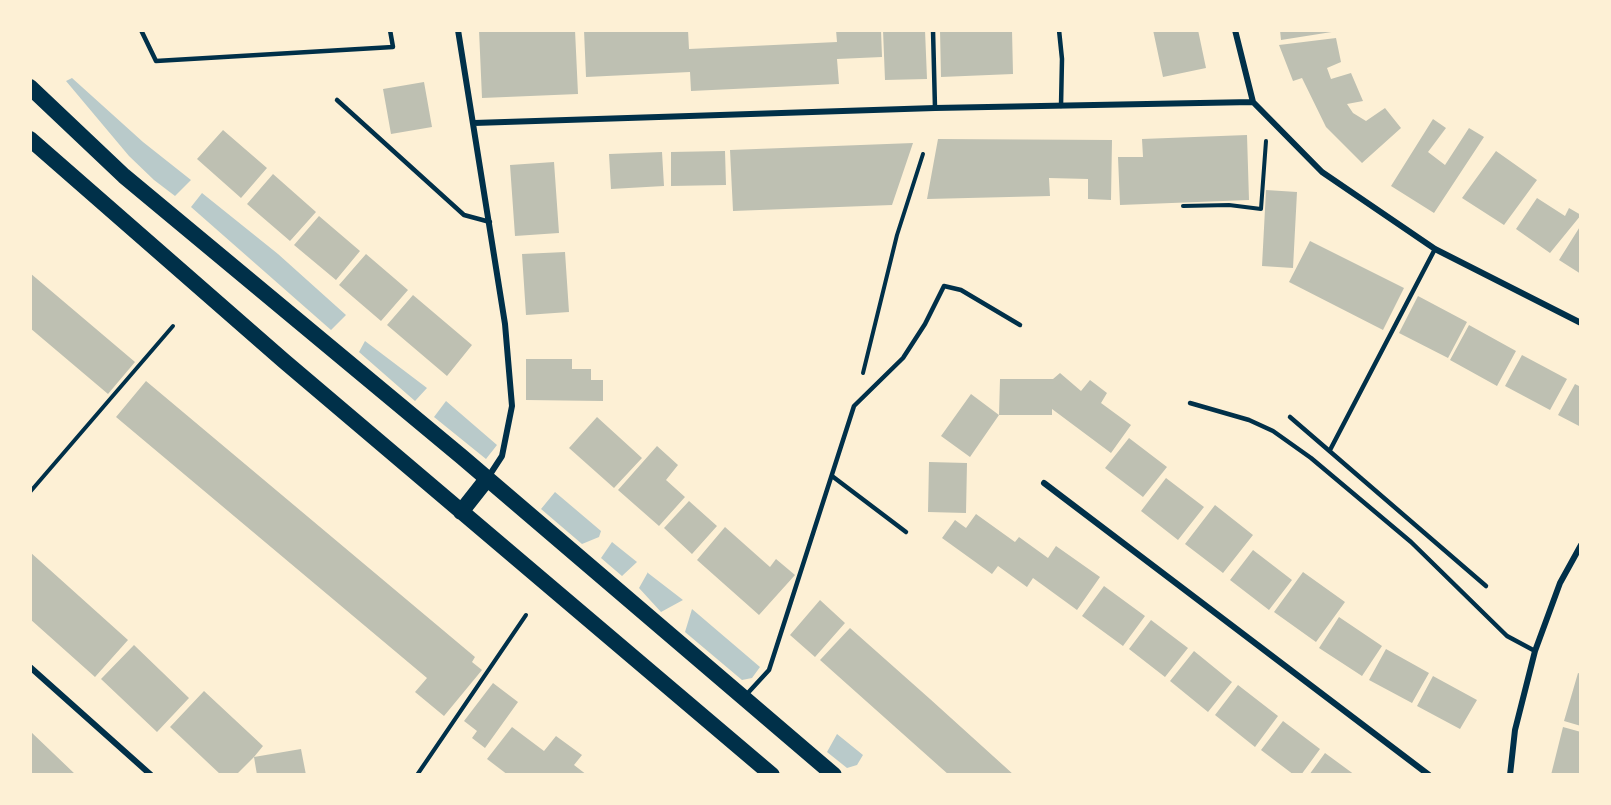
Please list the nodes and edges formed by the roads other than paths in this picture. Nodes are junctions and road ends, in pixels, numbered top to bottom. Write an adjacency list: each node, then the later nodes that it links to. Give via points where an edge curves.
1 (141, 30): 2 (lane, via 156,61 393,47)
2 (390, 30)
3 (458, 30): 12 (street)
4 (933, 30): 11 (lane)
5 (1059, 30): 10 (lane)
6 (1235, 30): 9 (street)
7 (30, 87): 22 (highway, via 124,176)
8 (337, 100): 14 (lane, via 464,215)
9 (1253, 102): 10 (street); 15 (street, via 1322,172)
10 (1061, 106): 11 (street)
11 (935, 108): 12 (street)
12 (474, 123): 14 (street)
13 (30, 139): 24 (highway)
14 (490, 222): 22 (street, via 512,406 502,456)
15 (1436, 249): 16 (street); 20 (lane)
16 (1581, 323)
17 (1020, 325): 21 (lane, via 961,290 944,285 926,324 903,358 854,406)
18 (1190, 403): 28 (lane, via 1249,420 1273,431 1311,458 1411,542 1507,636)
19 (1290, 417): 20 (lane)
20 (1330, 450): 27 (lane)
21 (832, 476): 25 (lane); 30 (lane, via 769,670)
22 (487, 479): 24 (highway); 30 (highway)
23 (1044, 483): 34 (street)
24 (461, 512): 32 (highway)
25 (906, 532)
26 (1581, 545): 28 (street, via 1560,583)
27 (1486, 586)
28 (1535, 651): 35 (street, via 1515,730)
29 (30, 667): 31 (street)
30 (743, 698): 33 (highway)
31 (151, 775)
32 (772, 775)
33 (834, 775)
34 (1430, 775)
35 (1510, 775)

